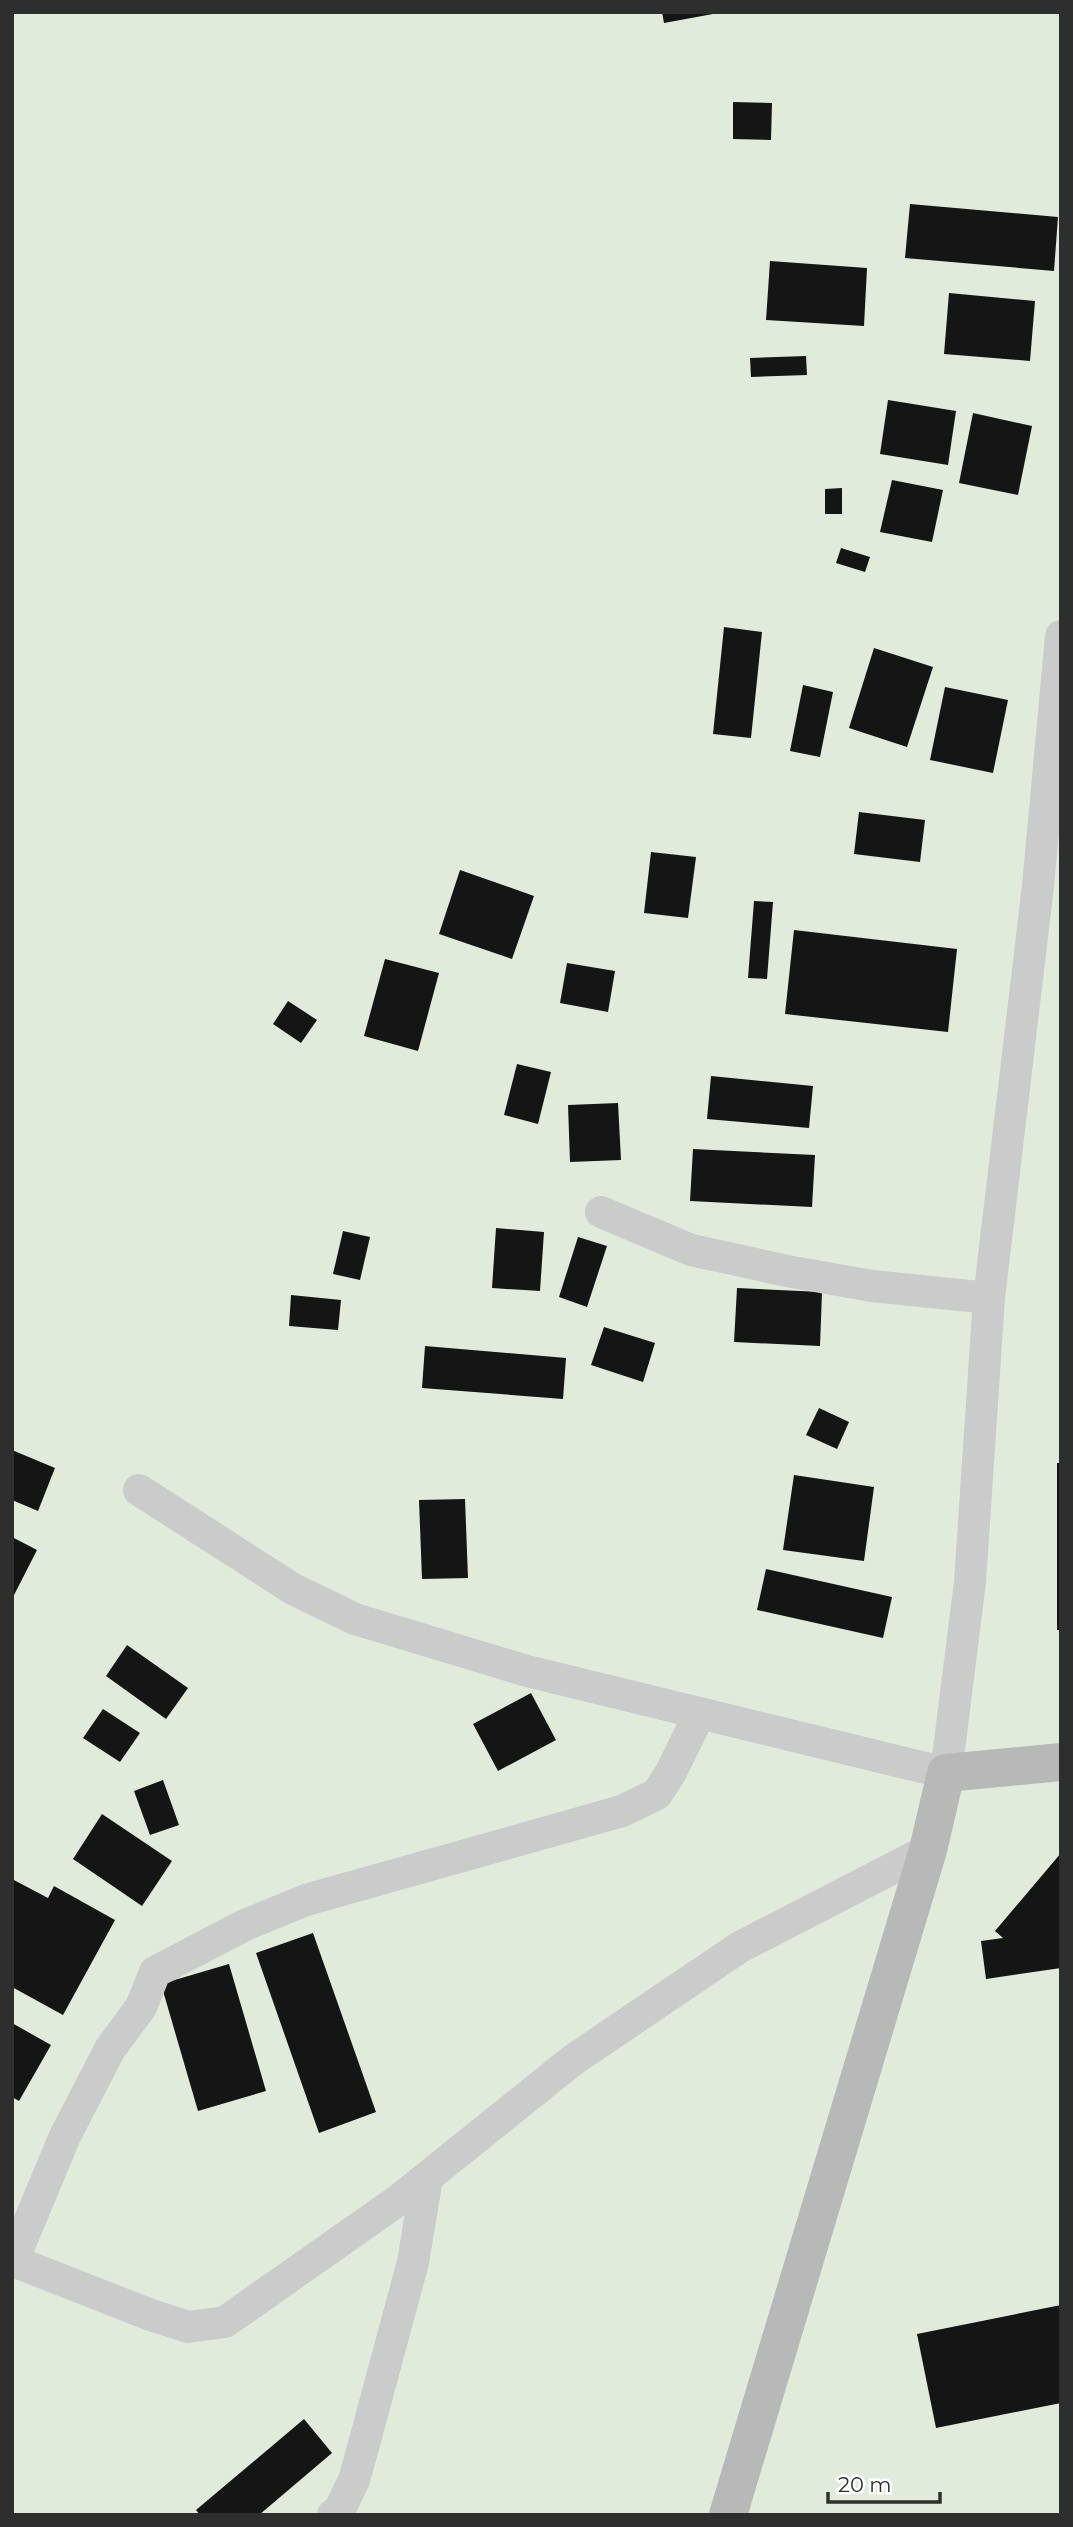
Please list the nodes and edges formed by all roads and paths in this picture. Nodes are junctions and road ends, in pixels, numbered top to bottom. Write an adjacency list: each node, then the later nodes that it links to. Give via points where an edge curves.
1 (1061, 636): 2 (street)
2 (1059, 676): 4 (street)
3 (601, 1212): 4 (street, via 691,1250 872,1286)
4 (989, 1298): 8 (street, via 970,1582)
5 (139, 1490): 6 (street, via 293,1589 355,1619 527,1671)
6 (700, 1713): 8 (street); 11 (street, via 657,1794 622,1811 306,1900 245,1925 155,1972 141,2007 110,2049 65,2136)
7 (1061, 1762): 8 (street)
8 (946, 1773): 9 (street)
9 (928, 1850): 10 (street, via 740,1947 573,2060); 13 (street)
10 (427, 2178): 11 (street, via 225,2322 188,2326); 12 (street, via 413,2262 361,2456 354,2480)
11 (13, 2262)
12 (332, 2515)
13 (728, 2515)

